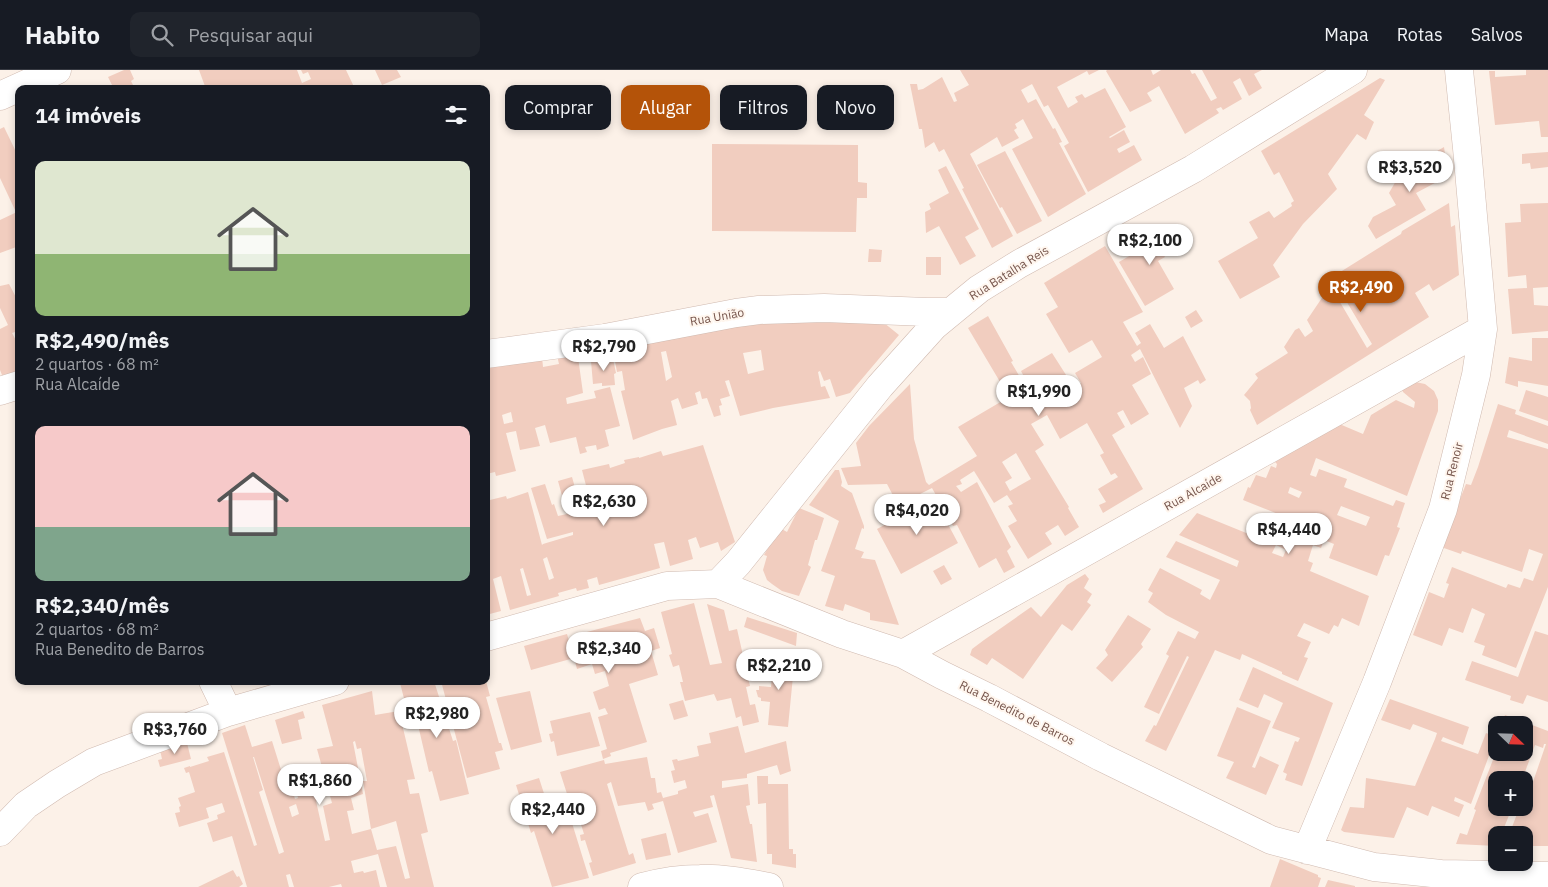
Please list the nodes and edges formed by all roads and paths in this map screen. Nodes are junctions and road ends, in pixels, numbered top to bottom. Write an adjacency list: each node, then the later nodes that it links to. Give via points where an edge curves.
1 (57, 70): 4 (street)
2 (1353, 70): 7 (street, Rua Batalha Reis, via 1193,169 1019,264 978,289)
3 (1459, 70): 8 (street, Rua Renoir)
4 (24, 85)
5 (15, 89): 6 (street)
6 (0, 96)
7 (951, 312): 9 (street, Rua União, via 824,308 759,310 605,338); 12 (street, Rua Batalha Reis, via 934,326 880,386)
8 (1482, 329): 14 (street, Rua Alcaíde); 19 (street, Rua Renoir, via 1476,374 1443,509 1377,682)
9 (490, 353)
10 (15, 386): 11 (street)
11 (0, 391)
12 (718, 584): 13 (street, Rua Benedito de Barros, via 667,586); 14 (street, Rua Benedito de Barros, via 842,634)
13 (490, 636)
14 (903, 654): 19 (street, Rua Benedito de Barros, via 1101,757 1271,840)
15 (215, 685): 17 (street)
16 (320, 685): 17 (street)
17 (228, 712): 18 (street, via 94,762 26,805)
18 (0, 832)
19 (1307, 850): 20 (street, Rua Benedito de Barros, via 1374,867 1441,874)
20 (1548, 876)
21 (642, 887): 22 (street, via 700,878)
22 (769, 887)

